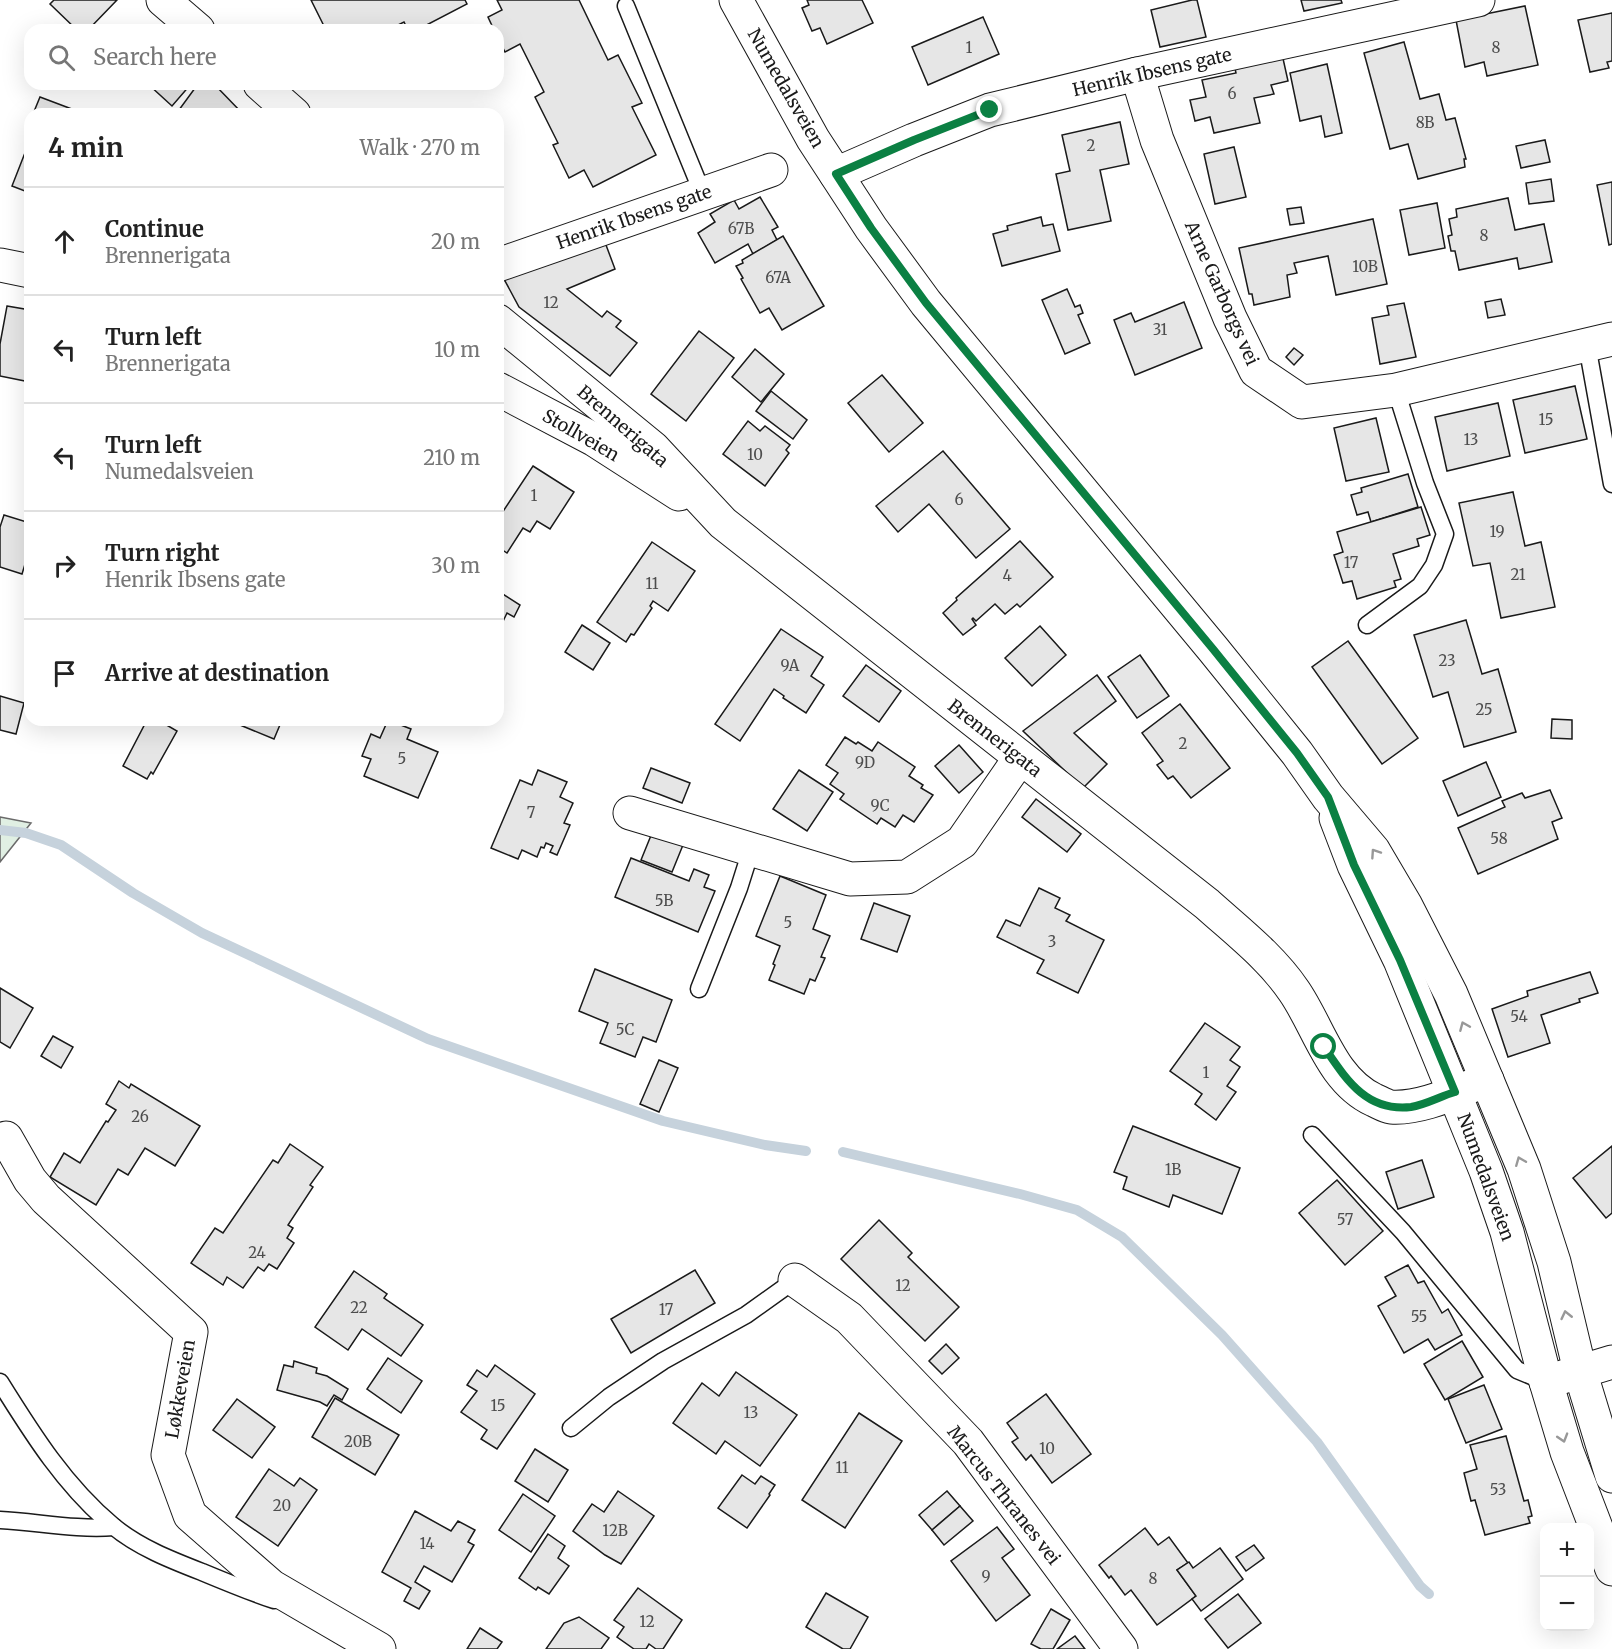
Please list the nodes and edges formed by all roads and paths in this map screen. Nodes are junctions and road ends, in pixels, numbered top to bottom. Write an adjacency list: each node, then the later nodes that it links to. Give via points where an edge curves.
1 (163, 0): 5 (street)
2 (736, 0): 10 (street, Numedalsveien)
3 (1478, 0): 6 (street, Henrik Ibsens gate)
4 (626, 6): 11 (lane)
5 (191, 24)
6 (1137, 74): 10 (street, Henrik Ibsens gate, via 990,110); 17 (street, Arne Garborgs vei, via 1157,140 1230,318 1256,371 1302,402)
7 (267, 90): 8 (street)
8 (287, 108)
9 (771, 170): 11 (street, Henrik Ibsens gate)
10 (836, 174): 23 (street, Numedalsveien, via 926,303 1213,649)
11 (702, 192): 12 (street, Henrik Ibsens gate)
12 (504, 263)
13 (0, 265): 14 (street)
14 (24, 270)
15 (504, 326): 20 (street, Brennerigata, via 653,448)
16 (1600, 342): 17 (street, Arne Garborgs vei); 19 (lane, Arne Garborgs vei)
17 (1396, 390): 21 (lane, via 1445,534 1434,565 1420,586)
18 (504, 392): 20 (street, Stollveien, via 594,440)
19 (1612, 484)
20 (723, 523): 22 (street, Brennerigata)
21 (1367, 625)
22 (1020, 758): 25 (street, via 962,842 907,877 850,879); 28 (street, Brennerigata, via 1207,904 1258,950 1294,991 1324,1047 1348,1082 1363,1095 1388,1107 1412,1107)
23 (1328, 797): 27 (street, Numedalsveien, one-way to 23, via 1406,906 1373,850); 28 (street, Numedalsveien, via 1354,865 1400,960)
24 (630, 813): 25 (street)
25 (751, 850): 26 (lane)
26 (699, 989)
27 (1487, 1080): 28 (street, Brennerigata); 33 (street, Numedalsveien, one-way to 27, via 1540,1216)
28 (1455, 1092): 35 (street, Numedalsveien, via 1507,1232)
29 (1312, 1135): 35 (lane, via 1403,1232 1517,1370)
30 (6, 1138): 41 (street, Løkkeveien, via 46,1199 191,1332 168,1455 189,1515 271,1586)
31 (795, 1280): 36 (lane, via 746,1315 663,1361 609,1397); 43 (street, Marcus Thranes vei, via 849,1318 968,1442)
32 (1612, 1362): 33 (street)
33 (1580, 1371): 35 (street); 37 (street, Numedalsveien)
34 (0, 1382): 39 (lane, via 56,1468)
35 (1546, 1382): 40 (street, Numedalsveien, one-way to 40, via 1567,1452)
36 (572, 1428)
37 (1612, 1476)
38 (0, 1520): 39 (lane, via 86,1529)
39 (114, 1527): 41 (lane, via 157,1554 256,1594)
40 (1612, 1569)
41 (306, 1608): 42 (street, Løkkeveien)
42 (363, 1645)
43 (1121, 1649)

